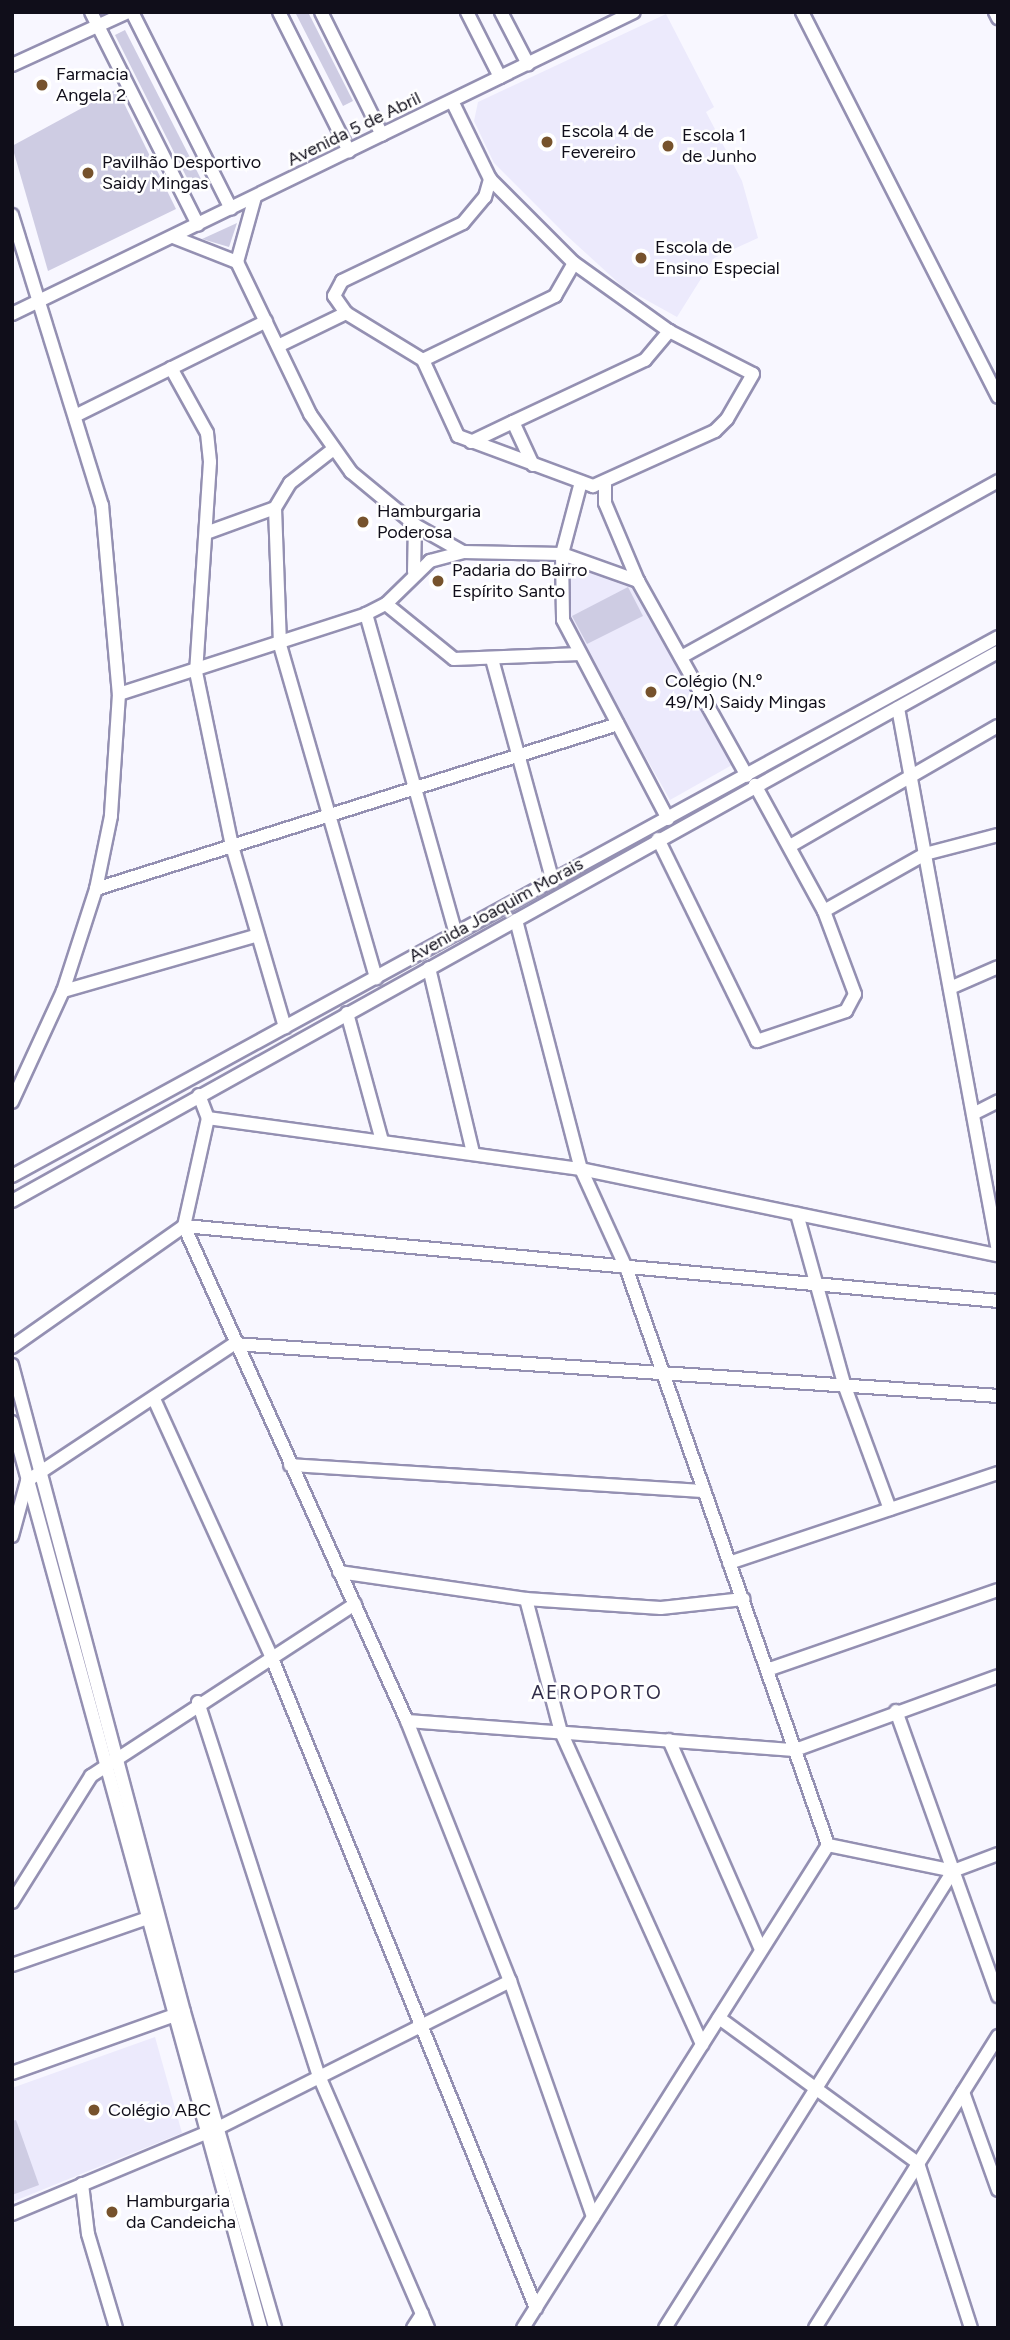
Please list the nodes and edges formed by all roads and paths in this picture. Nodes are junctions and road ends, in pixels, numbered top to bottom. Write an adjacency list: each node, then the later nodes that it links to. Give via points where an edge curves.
1 (91, 12): 12 (street)
2 (130, 12): 12 (street); 21 (street)
3 (279, 12): 18 (street)
4 (321, 12): 17 (street)
5 (467, 12): 15 (street)
6 (501, 12): 13 (street)
7 (634, 12): 10 (street, Avenida 5 de Abril)
8 (802, 12): 35 (street)
9 (995, 12): 11 (street)
10 (615, 16): 13 (street, Avenida 5 de Abril)
11 (998, 18)
12 (98, 27): 14 (street); 23 (street)
13 (528, 64): 15 (street, Avenida 5 de Abril)
14 (12, 65)
15 (500, 77): 16 (street, Avenida 5 de Abril)
16 (452, 101): 17 (street, Avenida 5 de Abril); 19 (street)
17 (382, 135): 18 (street, Avenida 5 de Abril)
18 (349, 151): 20 (street, Avenida 5 de Abril)
19 (490, 178): 26 (street); 28 (street, via 485,197 463,223 342,281 334,296)
20 (255, 197): 21 (street, Avenida 5 de Abril); 25 (street)
21 (231, 209): 23 (street, Avenida 5 de Abril)
22 (12, 215): 27 (street)
23 (198, 225): 24 (street, Avenida 5 de Abril)
24 (173, 237): 25 (street); 27 (street, Avenida 5 de Abril)
25 (237, 262): 30 (street)
26 (574, 263): 31 (street); 33 (street, via 555,296)
27 (40, 301): 29 (street, Avenida 5 de Abril); 36 (street)
28 (346, 313): 32 (street); 33 (street)
29 (12, 314)
30 (266, 321): 32 (street); 34 (street)
31 (669, 331): 37 (street, via 645,360); 43 (street, via 746,366 751,385 715,430)
32 (278, 346): 39 (street)
33 (423, 360): 38 (street, via 452,425)
34 (171, 368): 36 (street); 46 (street, via 207,433)
35 (998, 397)
36 (77, 415): 60 (street, via 102,505)
37 (513, 422): 38 (street); 40 (street)
38 (471, 442): 40 (street)
39 (331, 451): 44 (street, via 290,483); 45 (street)
40 (533, 465): 42 (street)
41 (998, 481): 57 (street)
42 (580, 482): 43 (street); 48 (street)
43 (605, 485): 50 (street, via 605,503)
44 (275, 508): 46 (street); 54 (street)
45 (415, 525): 47 (street); 49 (street)
46 (206, 533): 59 (street)
47 (463, 552): 48 (street); 49 (street)
48 (562, 554): 50 (street); 56 (street, via 563,620)
49 (414, 572): 51 (street)
50 (638, 581): 57 (street)
51 (386, 604): 52 (street); 58 (street, via 454,659)
52 (366, 614): 54 (street); 68 (street)
53 (998, 637): 67 (street, Avenida Joaquim Morais)
54 (280, 645): 59 (street); 69 (street)
55 (998, 652): 61 (street, Avenida Joaquim Morais)
56 (580, 654): 58 (street); 62 (street)
57 (681, 657): 67 (street)
58 (492, 659): 65 (street)
59 (196, 672): 60 (street); 73 (street)
60 (119, 694): 77 (street, via 111,816)
61 (898, 708): 66 (street); 67 (street, Avenida Joaquim Morais)
62 (618, 724): 65 (street); 70 (street)
63 (995, 727): 64 (street); 66 (street)
64 (998, 742)
65 (516, 752): 68 (street); 76 (street)
66 (910, 776): 74 (street); 75 (street)
67 (751, 780): 70 (street, Avenida Joaquim Morais); 72 (street, Avenida Joaquim Morais); 74 (street)
68 (411, 789): 69 (street); 80 (street)
69 (330, 815): 73 (street); 84 (street)
70 (668, 819): 76 (street, Avenida Joaquim Morais)
71 (998, 835): 75 (street)
72 (658, 839): 78 (street, via 757,1041 852,1004 855,994); 79 (street, Avenida Joaquim Morais)
73 (232, 846): 77 (street); 81 (street)
74 (790, 846): 78 (street)
75 (925, 853): 78 (street); 85 (street)
76 (552, 882): 80 (street, Avenida Joaquim Morais)
77 (96, 889): 86 (street)
78 (824, 911)
79 (516, 920): 83 (street, Avenida Joaquim Morais); 96 (street)
80 (456, 934): 84 (street, Avenida Joaquim Morais)
81 (255, 936): 86 (street); 88 (street)
82 (998, 967): 85 (street)
83 (429, 968): 87 (street, Avenida Joaquim Morais); 95 (street)
84 (376, 978): 88 (street, Avenida Joaquim Morais)
85 (950, 988): 92 (street)
86 (63, 991): 91 (street)
87 (347, 1013): 89 (street, Avenida Joaquim Morais); 94 (street)
88 (285, 1027): 97 (street, Avenida Joaquim Morais)
89 (199, 1096): 93 (street); 99 (street, Avenida Joaquim Morais)
90 (998, 1101): 92 (street)
91 (12, 1102)
92 (973, 1114): 98 (street)
93 (208, 1118): 94 (street); 101 (street)
94 (382, 1141): 95 (street)
95 (473, 1153): 96 (street)
96 (581, 1169): 100 (street); 103 (street)
97 (14, 1174)
98 (992, 1189): 102 (street)
99 (12, 1201)
100 (797, 1214): 102 (street); 104 (street)
101 (184, 1226): 103 (street); 106 (street); 107 (street)
102 (998, 1253)
103 (626, 1270): 104 (street); 109 (street)
104 (814, 1286): 105 (street); 110 (street)
105 (998, 1301)
106 (234, 1343): 109 (street); 112 (street); 114 (street)
107 (12, 1348)
108 (12, 1365): 115 (street)
109 (662, 1372): 110 (street); 118 (street)
110 (845, 1387): 111 (street); 119 (street)
111 (998, 1396)
112 (153, 1399): 115 (street); 127 (street)
113 (12, 1422): 117 (street)
114 (290, 1465): 118 (street); 122 (street)
115 (42, 1473): 117 (street); 136 (street)
116 (998, 1473): 119 (street)
117 (27, 1481): 120 (street); 137 (street)
118 (704, 1491): 121 (street)
119 (890, 1509): 121 (street)
120 (12, 1535)
121 (729, 1563): 125 (street)
122 (339, 1572): 124 (street); 126 (street)
123 (998, 1590): 128 (street)
124 (526, 1599): 125 (street, via 697,1609); 133 (street)
125 (744, 1599): 128 (street)
126 (355, 1604): 127 (street); 132 (street)
127 (271, 1656): 130 (street); 150 (street)
128 (767, 1670): 135 (street)
129 (998, 1676): 131 (street)
130 (198, 1702): 136 (street); 154 (street)
131 (896, 1711): 135 (street); 140 (street)
132 (407, 1720): 133 (street); 146 (street)
133 (561, 1732): 134 (street); 152 (street)
134 (668, 1740): 135 (street); 143 (street)
135 (795, 1750): 138 (street)
136 (117, 1756): 137 (street); 157 (street)
137 (104, 1766): 141 (street, via 91,1776); 142 (street)
138 (828, 1845): 140 (street); 143 (street)
139 (998, 1854): 140 (street)
140 (953, 1871): 145 (street); 155 (street)
141 (12, 1902)
142 (145, 1919): 144 (street); 148 (street)
143 (761, 1950): 149 (street)
144 (12, 1965)
145 (993, 1967): 147 (street)
146 (510, 1981): 150 (street); 163 (street)
147 (998, 1996)
148 (172, 2016): 153 (street); 158 (street)
149 (719, 2018): 152 (street); 155 (street)
150 (419, 2026): 154 (street); 164 (street)
151 (998, 2036): 156 (street)
152 (702, 2045): 163 (street)
153 (12, 2073)
154 (319, 2076): 157 (street); 165 (street)
155 (816, 2088): 159 (street); 172 (street)
156 (963, 2092): 159 (street); 161 (street)
157 (218, 2128): 158 (street); 168 (street)
158 (205, 2132): 160 (street); 167 (street)
159 (918, 2163): 173 (street); 174 (street)
160 (82, 2184): 162 (street); 166 (street, via 88,2234)
161 (998, 2190)
162 (12, 2214)
163 (593, 2217): 164 (street)
164 (536, 2308): 171 (street)
165 (422, 2314): 169 (street); 170 (street)
166 (116, 2328)
167 (261, 2328)
168 (275, 2328)
169 (413, 2328)
170 (428, 2328)
171 (523, 2328)
172 (665, 2328)
173 (815, 2328)
174 (971, 2328)

